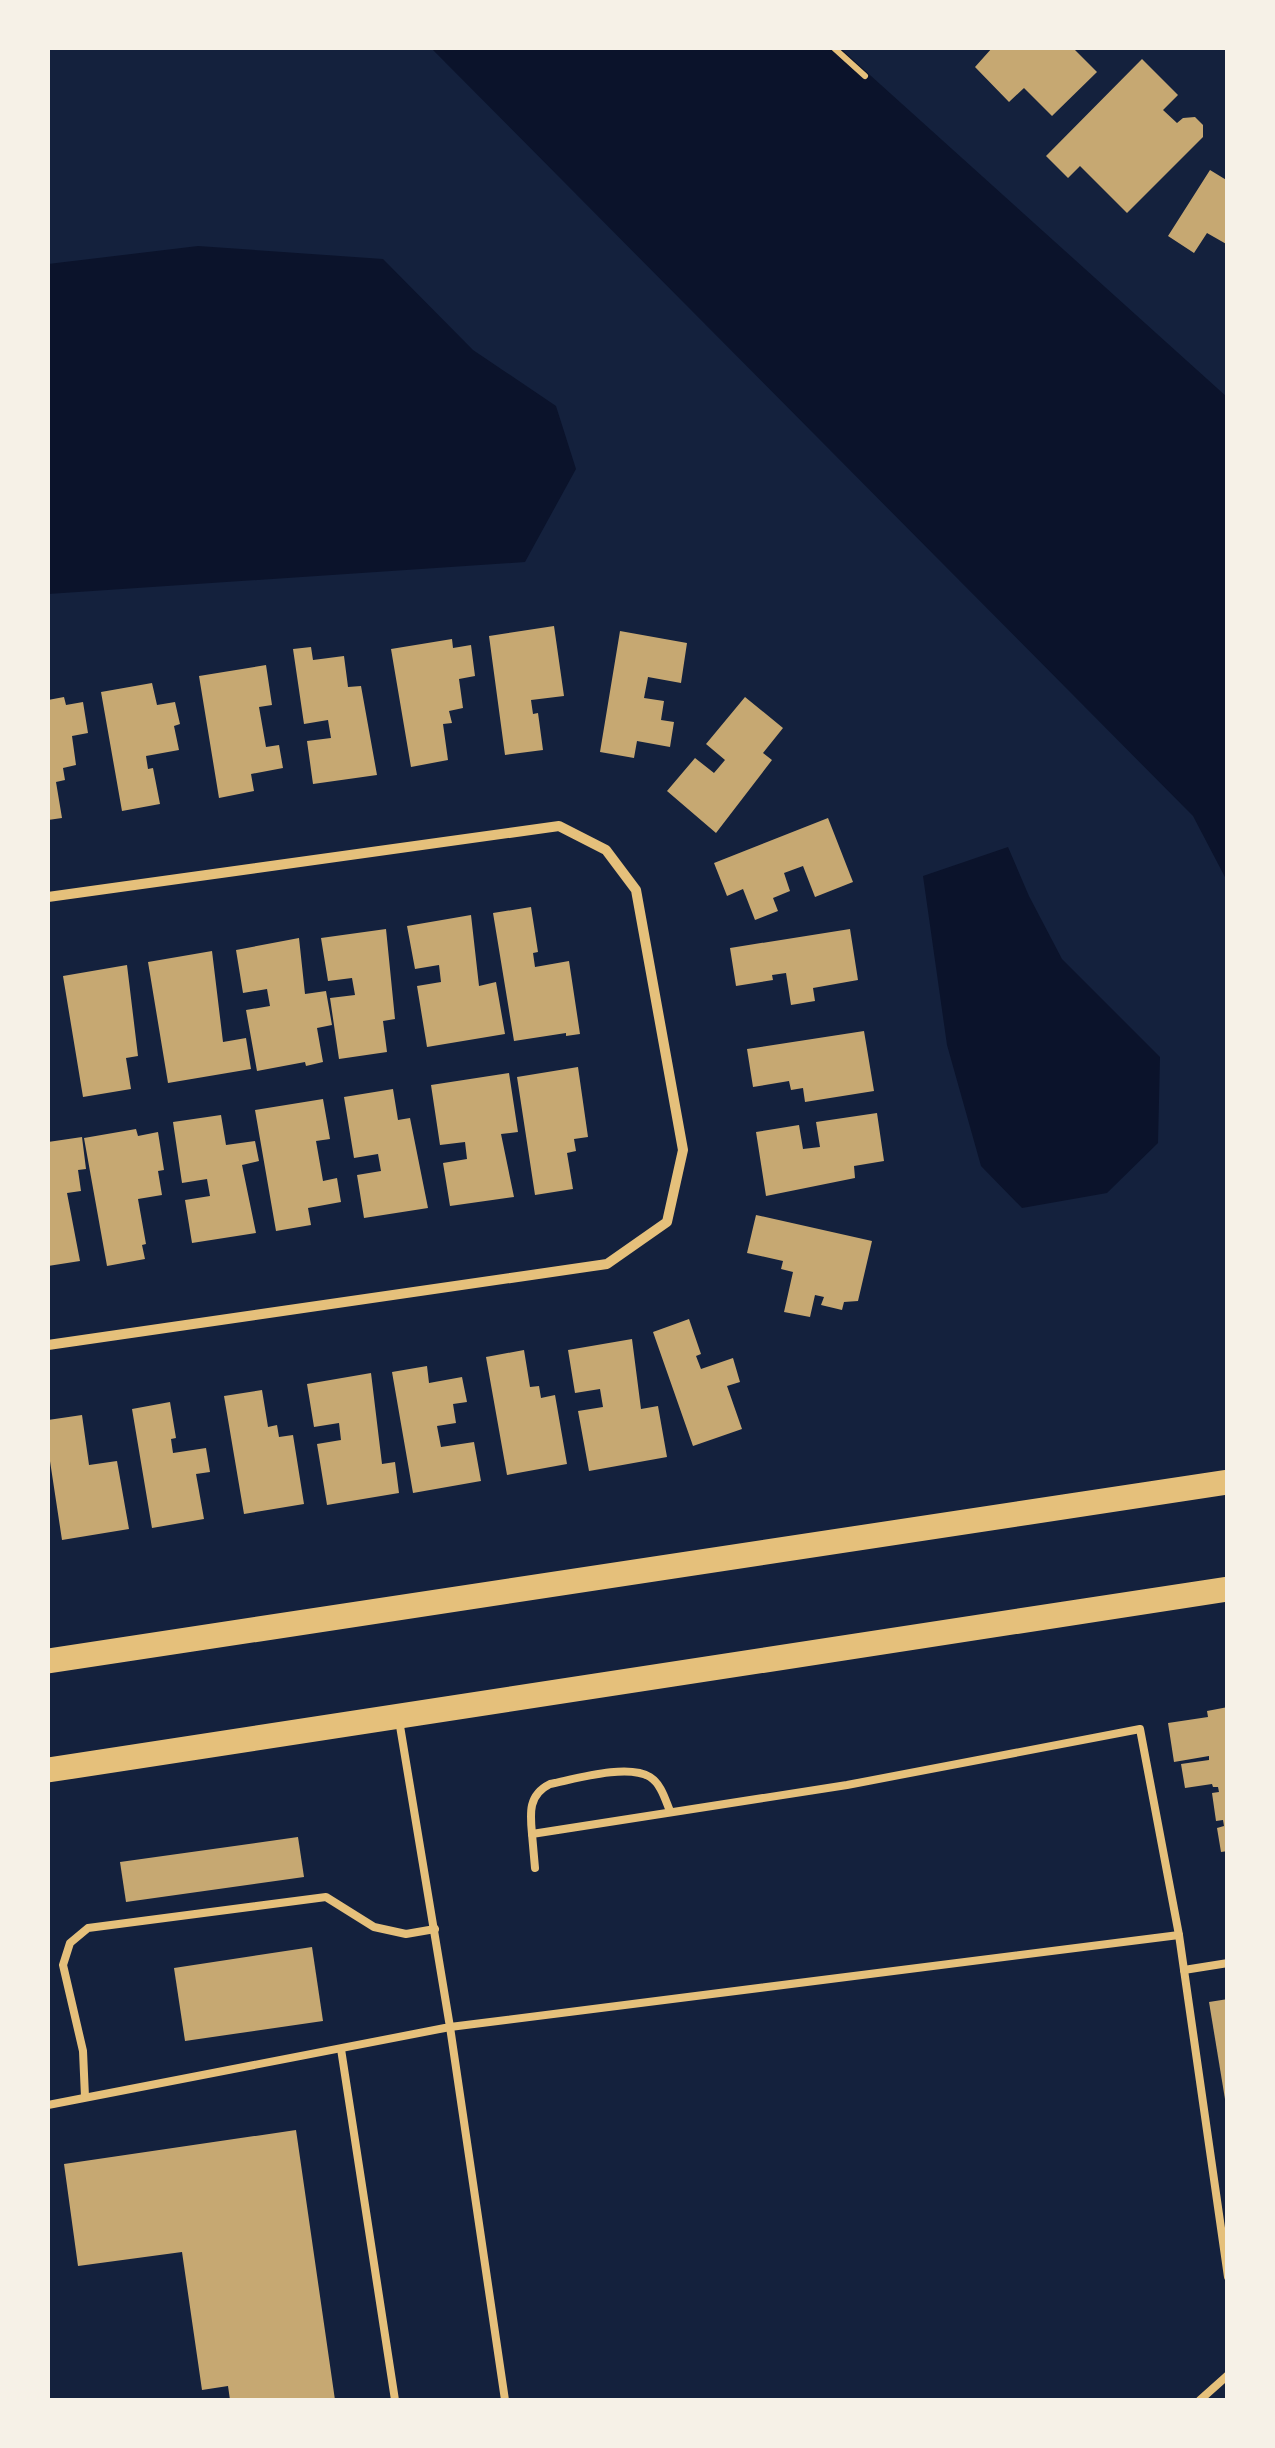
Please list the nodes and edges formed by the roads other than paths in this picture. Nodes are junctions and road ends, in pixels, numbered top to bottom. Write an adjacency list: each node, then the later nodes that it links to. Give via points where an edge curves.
1 (48, 898): 2 (street, via 559,826 606,850 636,890 683,1150 667,1222 607,1264)
2 (48, 1344)
3 (1228, 1482): 5 (main road)
4 (1228, 1589): 6 (main road)
5 (48, 1661)
6 (398, 1716): 7 (main road); 11 (lane)
7 (48, 1770)
8 (670, 1811): 9 (lane); 9 (lane, via 651,1778 622,1771 541,1788 530,1810); 12 (lane, via 1140,1729)
9 (532, 1834): 10 (lane)
10 (535, 1868)
11 (435, 1929): 15 (lane); 17 (lane, via 406,1934 374,1927 326,1898 88,1928 70,1944 63,1964 83,2051)
12 (1179, 1935): 14 (lane); 15 (lane)
13 (1228, 1963): 14 (lane)
14 (1184, 1970): 19 (lane)
15 (450, 2027): 16 (lane); 22 (lane)
16 (341, 2049): 17 (lane); 21 (lane)
17 (85, 2097): 18 (lane)
18 (48, 2105)
19 (1228, 2278)
20 (1228, 2375): 23 (lane)
21 (395, 2400)
22 (505, 2400)
23 (1200, 2400)

